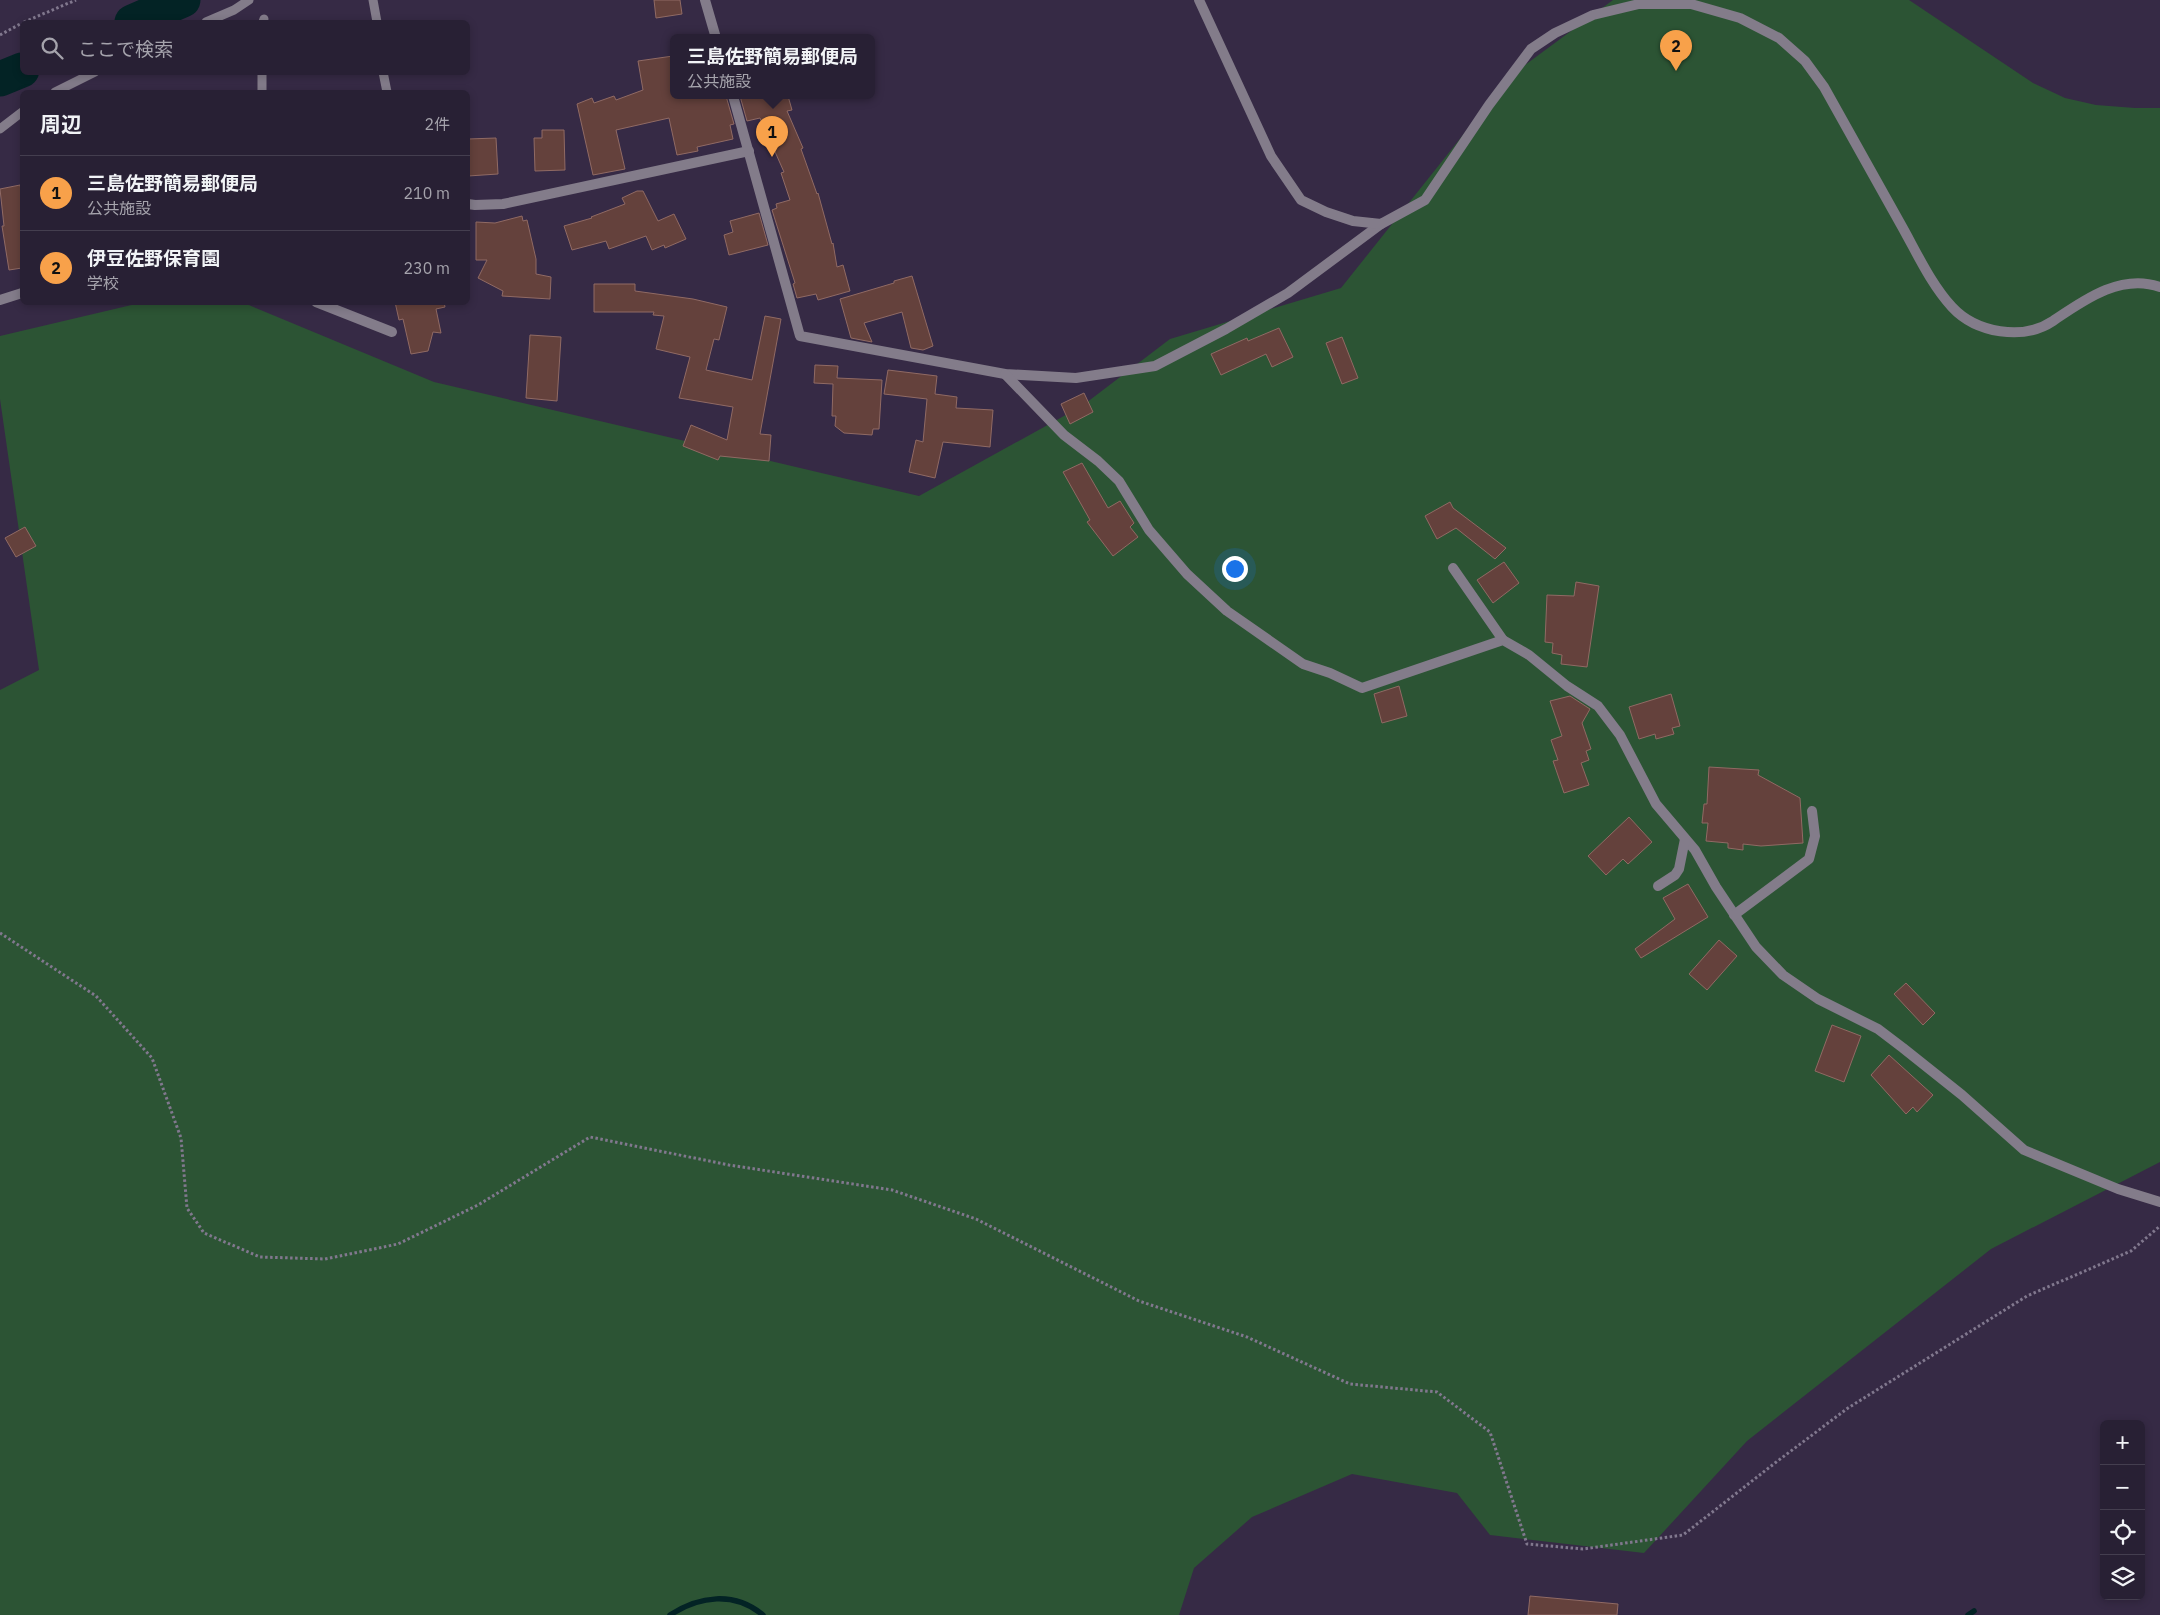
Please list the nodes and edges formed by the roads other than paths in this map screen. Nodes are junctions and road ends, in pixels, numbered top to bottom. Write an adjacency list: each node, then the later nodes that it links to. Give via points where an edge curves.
1 (249, 0): 6 (lane)
2 (373, 0): 7 (lane)
3 (705, 0): 8 (street)
4 (1199, 0): 20 (street, via 1270,156 1301,200 1353,221)
5 (1661, 2): 20 (street, via 1592,15 1555,33 1531,50 1488,105 1425,200); 21 (street, via 1691,4 1740,18 1779,38 1805,61 1824,87 1931,278 1953,308 1980,327 2011,333 2043,328 2107,288 2143,284)
6 (211, 20)
7 (377, 20)
8 (715, 34)
9 (89, 75): 12 (lane)
10 (262, 75): 13 (lane)
11 (384, 75): 14 (lane)
12 (59, 90)
13 (262, 90)
14 (387, 90)
15 (734, 99): 18 (street)
16 (20, 114): 17 (lane)
17 (0, 129)
18 (749, 151): 19 (street, via 503,204); 26 (street, via 800,336)
19 (470, 204)
20 (1381, 224): 26 (street, via 1288,293 1155,366 1076,378)
21 (2160, 287)
22 (20, 294): 23 (street)
23 (0, 300)
24 (324, 305): 25 (street)
25 (392, 332)
26 (1005, 374): 28 (street, via 1064,434 1119,481 1149,530 1187,574 1227,611 1303,664 1362,688)
27 (1453, 568): 28 (street)
28 (1503, 640): 30 (street, via 1529,655 1598,706 1620,735 1656,804)
29 (1812, 811): 32 (street, via 1815,836 1809,859)
30 (1685, 839): 31 (street, via 1679,869); 32 (street)
31 (1658, 886)
32 (1734, 914): 33 (street, via 1756,948 1783,975 1818,998 1878,1029 1962,1095 2024,1150 2118,1190)
33 (2160, 1202)

